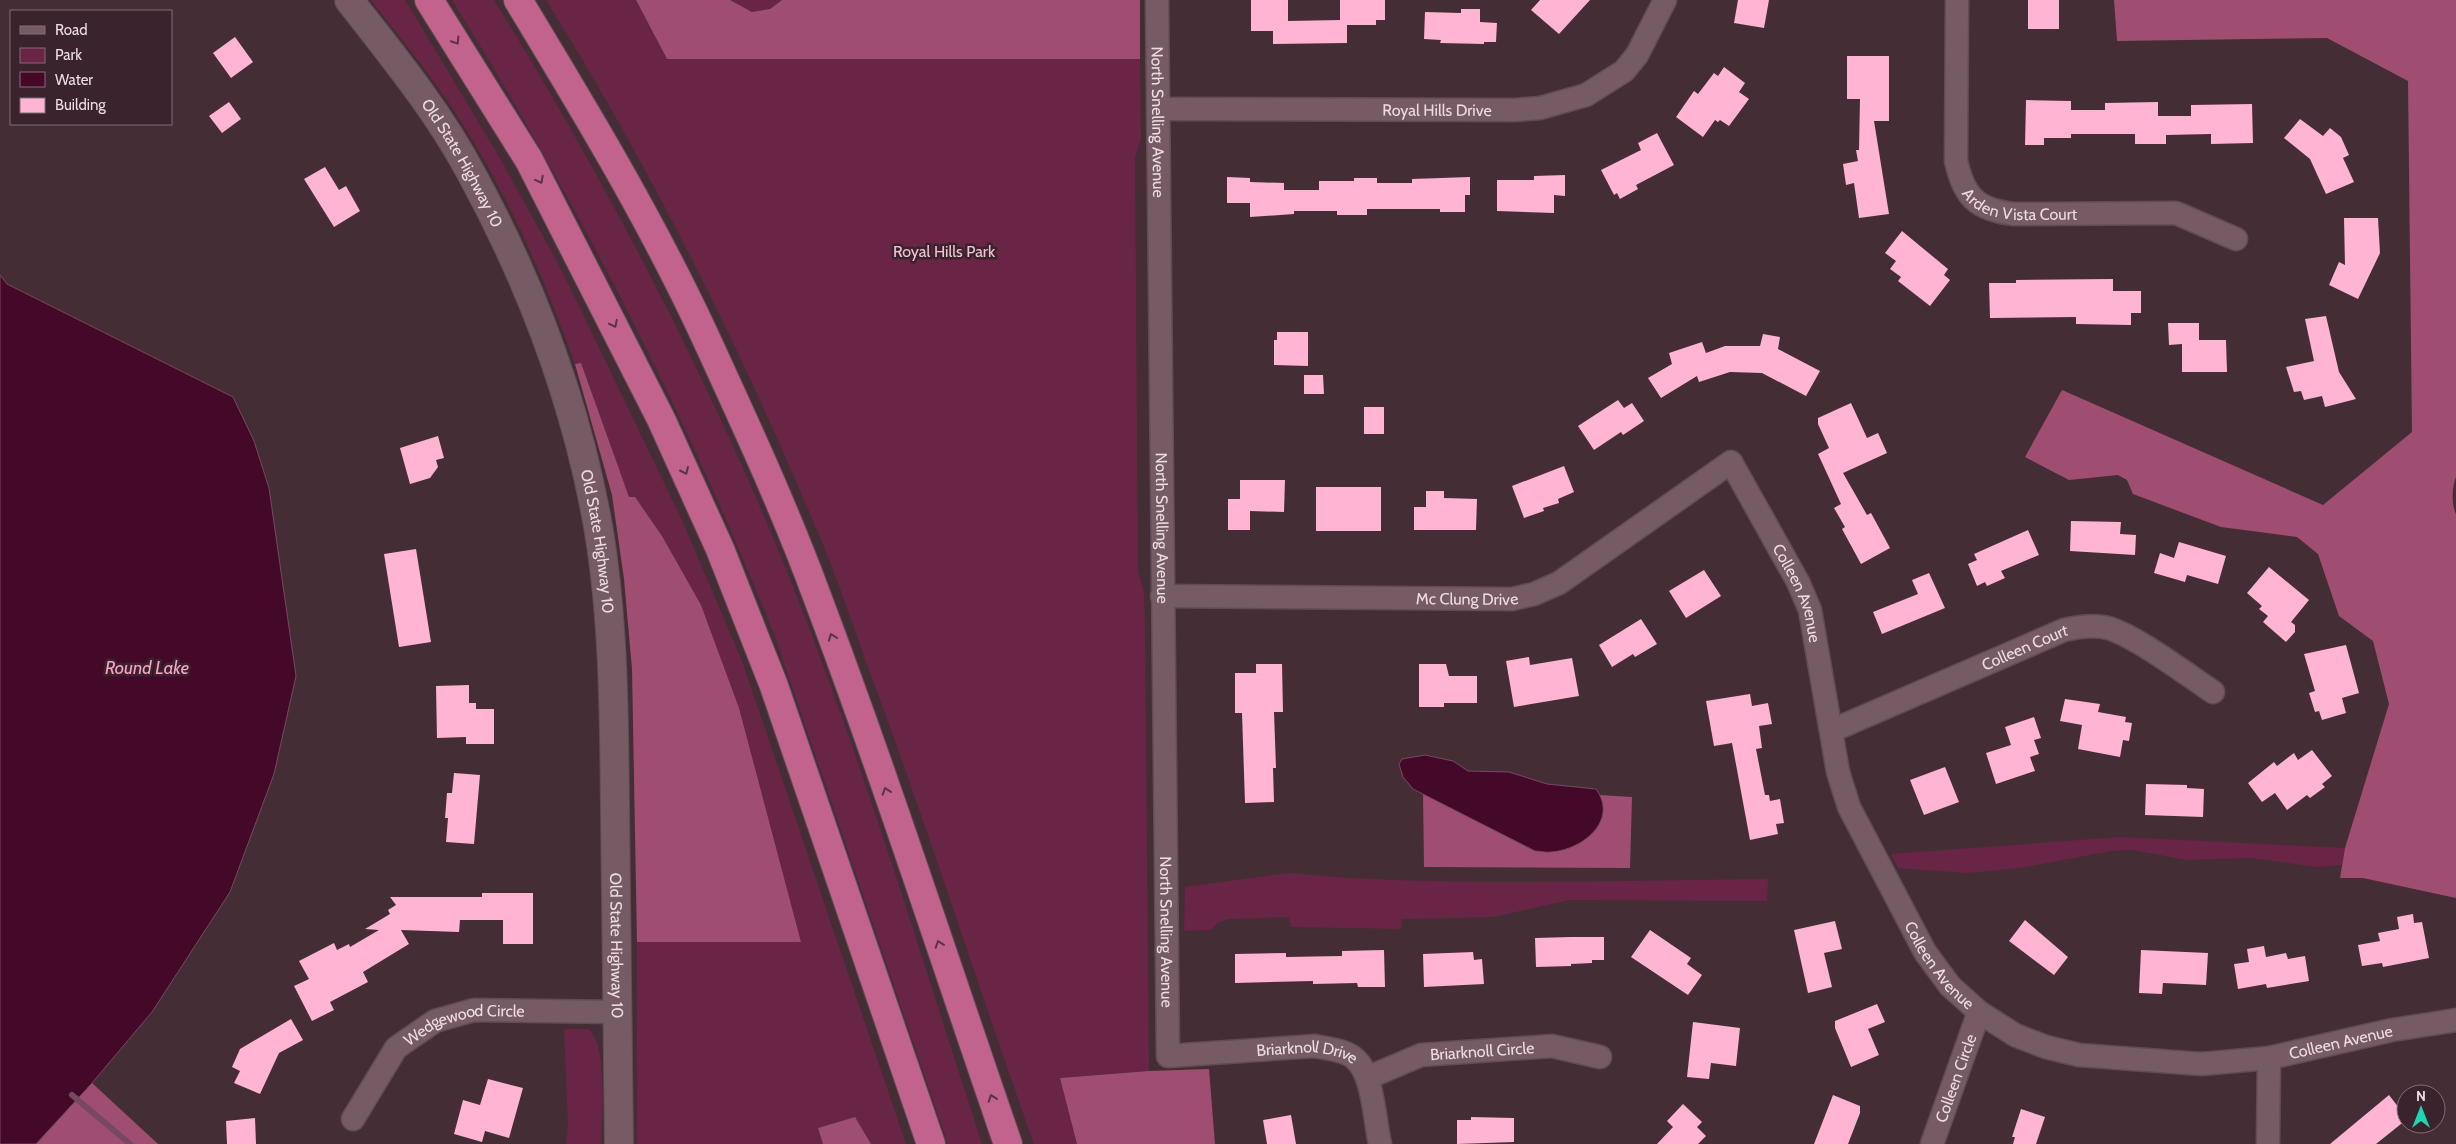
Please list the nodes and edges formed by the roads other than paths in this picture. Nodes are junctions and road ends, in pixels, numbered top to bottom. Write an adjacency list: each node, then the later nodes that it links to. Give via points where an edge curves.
1 (349, 0): 13 (street, Old State Highway 10, via 428,105 470,171 536,310 580,447 598,525 608,602 614,715)
2 (429, 0): 22 (highway, one-way to 22, via 529,160 662,419 720,549 774,686)
3 (518, 0): 23 (highway, one-way to 3, via 821,606 760,459 704,332 642,213)
4 (1157, 0): 7 (street, North Snelling Avenue)
5 (1665, 0): 7 (street, Royal Hills Drive, via 1637,55 1624,71 1586,94 1540,108)
6 (1956, 0): 8 (street, Arden Vista Court, via 1956,161 1960,179 1979,205 1994,212 2014,214 2176,213)
7 (1159, 110): 10 (street, North Snelling Avenue)
8 (2236, 239)
9 (1731, 462): 10 (street, Mc Clung Drive, via 1558,583 1534,594 1512,599); 12 (street, Colleen Avenue, via 1798,582 1810,610)
10 (1162, 596): 16 (street, North Snelling Avenue)
11 (2213, 692): 12 (street, Colleen Court, via 2124,634 2104,627 2082,626 2064,630)
12 (1831, 731): 14 (street, Colleen Avenue, via 1838,772 1849,807 1888,882 1925,952 1950,986)
13 (618, 1012): 20 (street, Wedgewood Circle, via 474,1010 435,1021 396,1048); 21 (street, Old State Highway 10)
14 (1979, 1012): 18 (street, Colleen Avenue, via 2015,1035 2078,1055 2201,1064); 25 (street, Colleen Circle)
15 (2456, 1020): 18 (street, Colleen Avenue, via 2392,1030)
16 (1168, 1056): 19 (street, Briarknoll Drive, via 1315,1046 1339,1050 1358,1061)
17 (1600, 1057): 19 (street, Briarknoll Circle, via 1552,1046 1421,1055)
18 (2269, 1058): 26 (street)
19 (1367, 1078): 24 (street, Briarknoll Drive)
20 (353, 1119)
21 (618, 1144)
22 (932, 1144)
23 (1008, 1144)
24 (1380, 1144)
25 (1932, 1144)
26 (2268, 1144)

